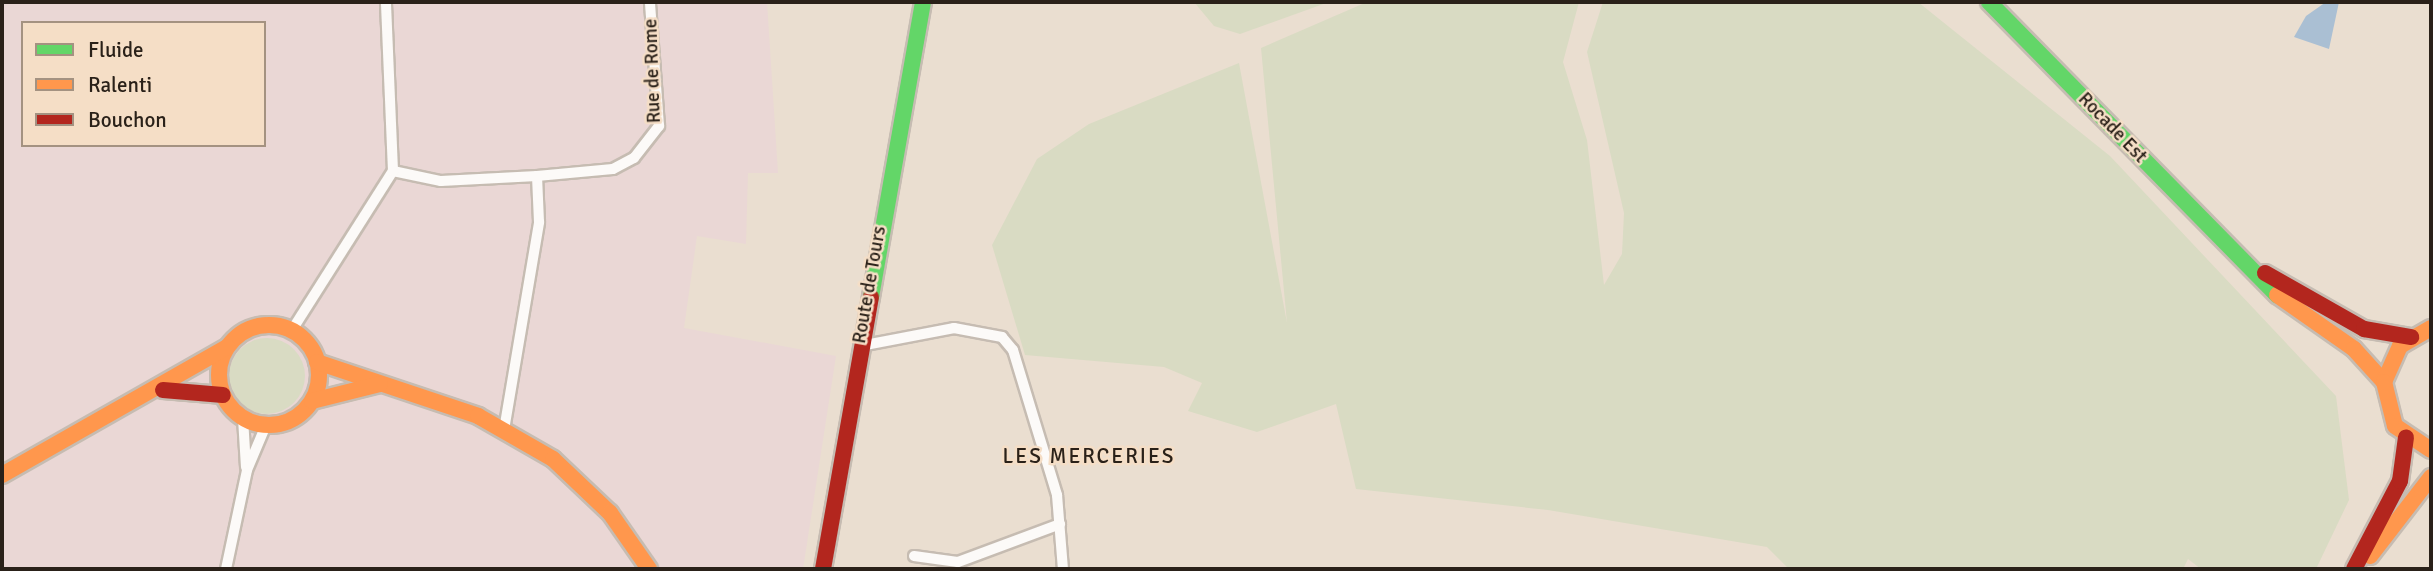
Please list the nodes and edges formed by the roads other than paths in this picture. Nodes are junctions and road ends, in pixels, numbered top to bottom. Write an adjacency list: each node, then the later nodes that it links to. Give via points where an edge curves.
1 (386, 2): 5 (street)
2 (650, 2): 6 (street, Rue de Rome, via 659,126 650,142 613,169)
3 (923, 2): 11 (main road, Route de Tours)
4 (1989, 2): 7 (main road, Rocade Est)
5 (393, 171): 6 (street, Rue de Rome, via 442,181); 9 (street)
6 (537, 176): 21 (street, via 537,234)
7 (2235, 254): 10 (main road, Rocade Est, via 2364,329); 14 (main road, Rocade Est, via 2279,297 2354,349)
8 (2431, 328): 10 (main road)
9 (292, 330): 12 (main road, via 261,325); 13 (main road)
10 (2411, 337): 14 (main road, via 2392,357)
11 (859, 346): 27 (street, via 954,328 1002,337 1013,350 1057,495); 31 (main road, Route de Tours)
12 (227, 347): 16 (main road); 17 (main road, via 220,362)
13 (317, 362): 15 (main road); 18 (main road)
14 (2384, 382): 22 (main road, via 2388,412)
15 (390, 383): 18 (main road, via 350,387); 21 (main road)
16 (162, 390): 17 (main road); 25 (main road)
17 (223, 395): 19 (main road)
18 (312, 401): 20 (main road, via 292,420)
19 (243, 418): 20 (main road); 24 (street)
20 (266, 425): 24 (street)
21 (504, 429): 30 (main road, via 587,486)
22 (2406, 437): 23 (main road); 33 (main road, via 2400,481)
23 (2431, 450)
24 (247, 470): 29 (street)
25 (2, 475)
26 (2431, 477): 33 (main road)
27 (1059, 524): 28 (street, via 958,562); 32 (street)
28 (914, 556)
29 (226, 569)
30 (649, 569)
31 (823, 569)
32 (1063, 569)
33 (2357, 569)

